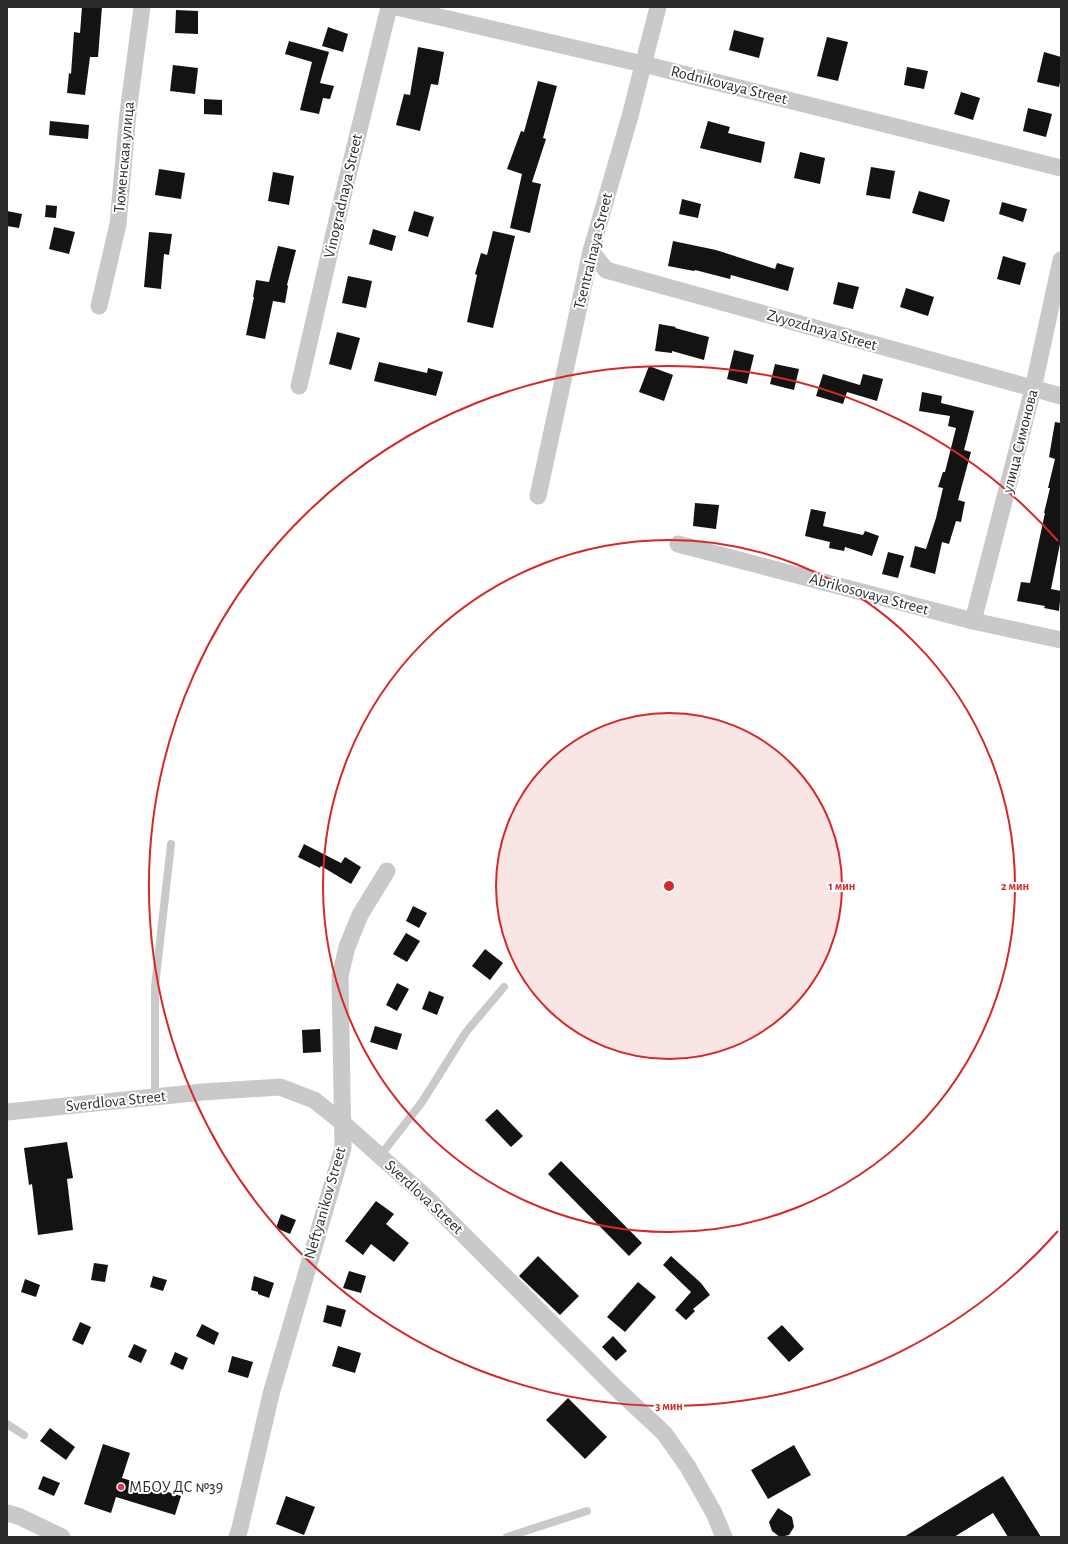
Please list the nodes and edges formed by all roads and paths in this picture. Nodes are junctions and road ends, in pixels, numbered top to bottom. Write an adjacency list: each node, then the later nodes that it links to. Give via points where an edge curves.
1 (142, 7): 9 (street, Тюменская улица, via 128,112 118,224)
2 (389, 7): 10 (street, Vinogradnaya Street)
3 (396, 7): 5 (street, Rodnikovaya Street)
4 (658, 7): 5 (street, Tsentralnaya Street)
5 (643, 64): 6 (street, Rodnikovaya Street); 7 (street, Tsentralnaya Street)
6 (1061, 168)
7 (591, 251): 11 (street, Zvyozdnaya Street, via 606,270); 13 (street, Tsentralnaya Street)
8 (1061, 260): 11 (street, улица Симонова)
9 (99, 306)
10 (299, 386)
11 (1033, 389): 12 (street, Zvyozdnaya Street); 15 (street, улица Симонова)
12 (1061, 396)
13 (538, 496)
14 (678, 544): 15 (street, Abrikosovaya Street)
15 (973, 621): 16 (street, Abrikosovaya Street)
16 (1061, 640)
17 (171, 844): 20 (lane, via 156,986)
18 (388, 871): 22 (street, Neftyanikov Street, via 360,915 347,947 340,976)
19 (504, 986): 23 (lane, via 466,1032 422,1102)
20 (155, 1097): 21 (street, Sverdlova Street); 22 (street, Sverdlova Street, via 280,1087 314,1100)
21 (7, 1112)
22 (343, 1123): 23 (street, Sverdlova Street); 29 (street, Neftyanikov Street, via 342,1148 271,1394)
23 (380, 1156): 31 (street, Sverdlova Street, via 426,1197 664,1433 688,1467 714,1513)
24 (7, 1424): 25 (lane)
25 (24, 1435)
26 (587, 1511): 30 (lane)
27 (7, 1513): 28 (street)
28 (62, 1537)
29 (237, 1537)
30 (507, 1537)
31 (724, 1537)

